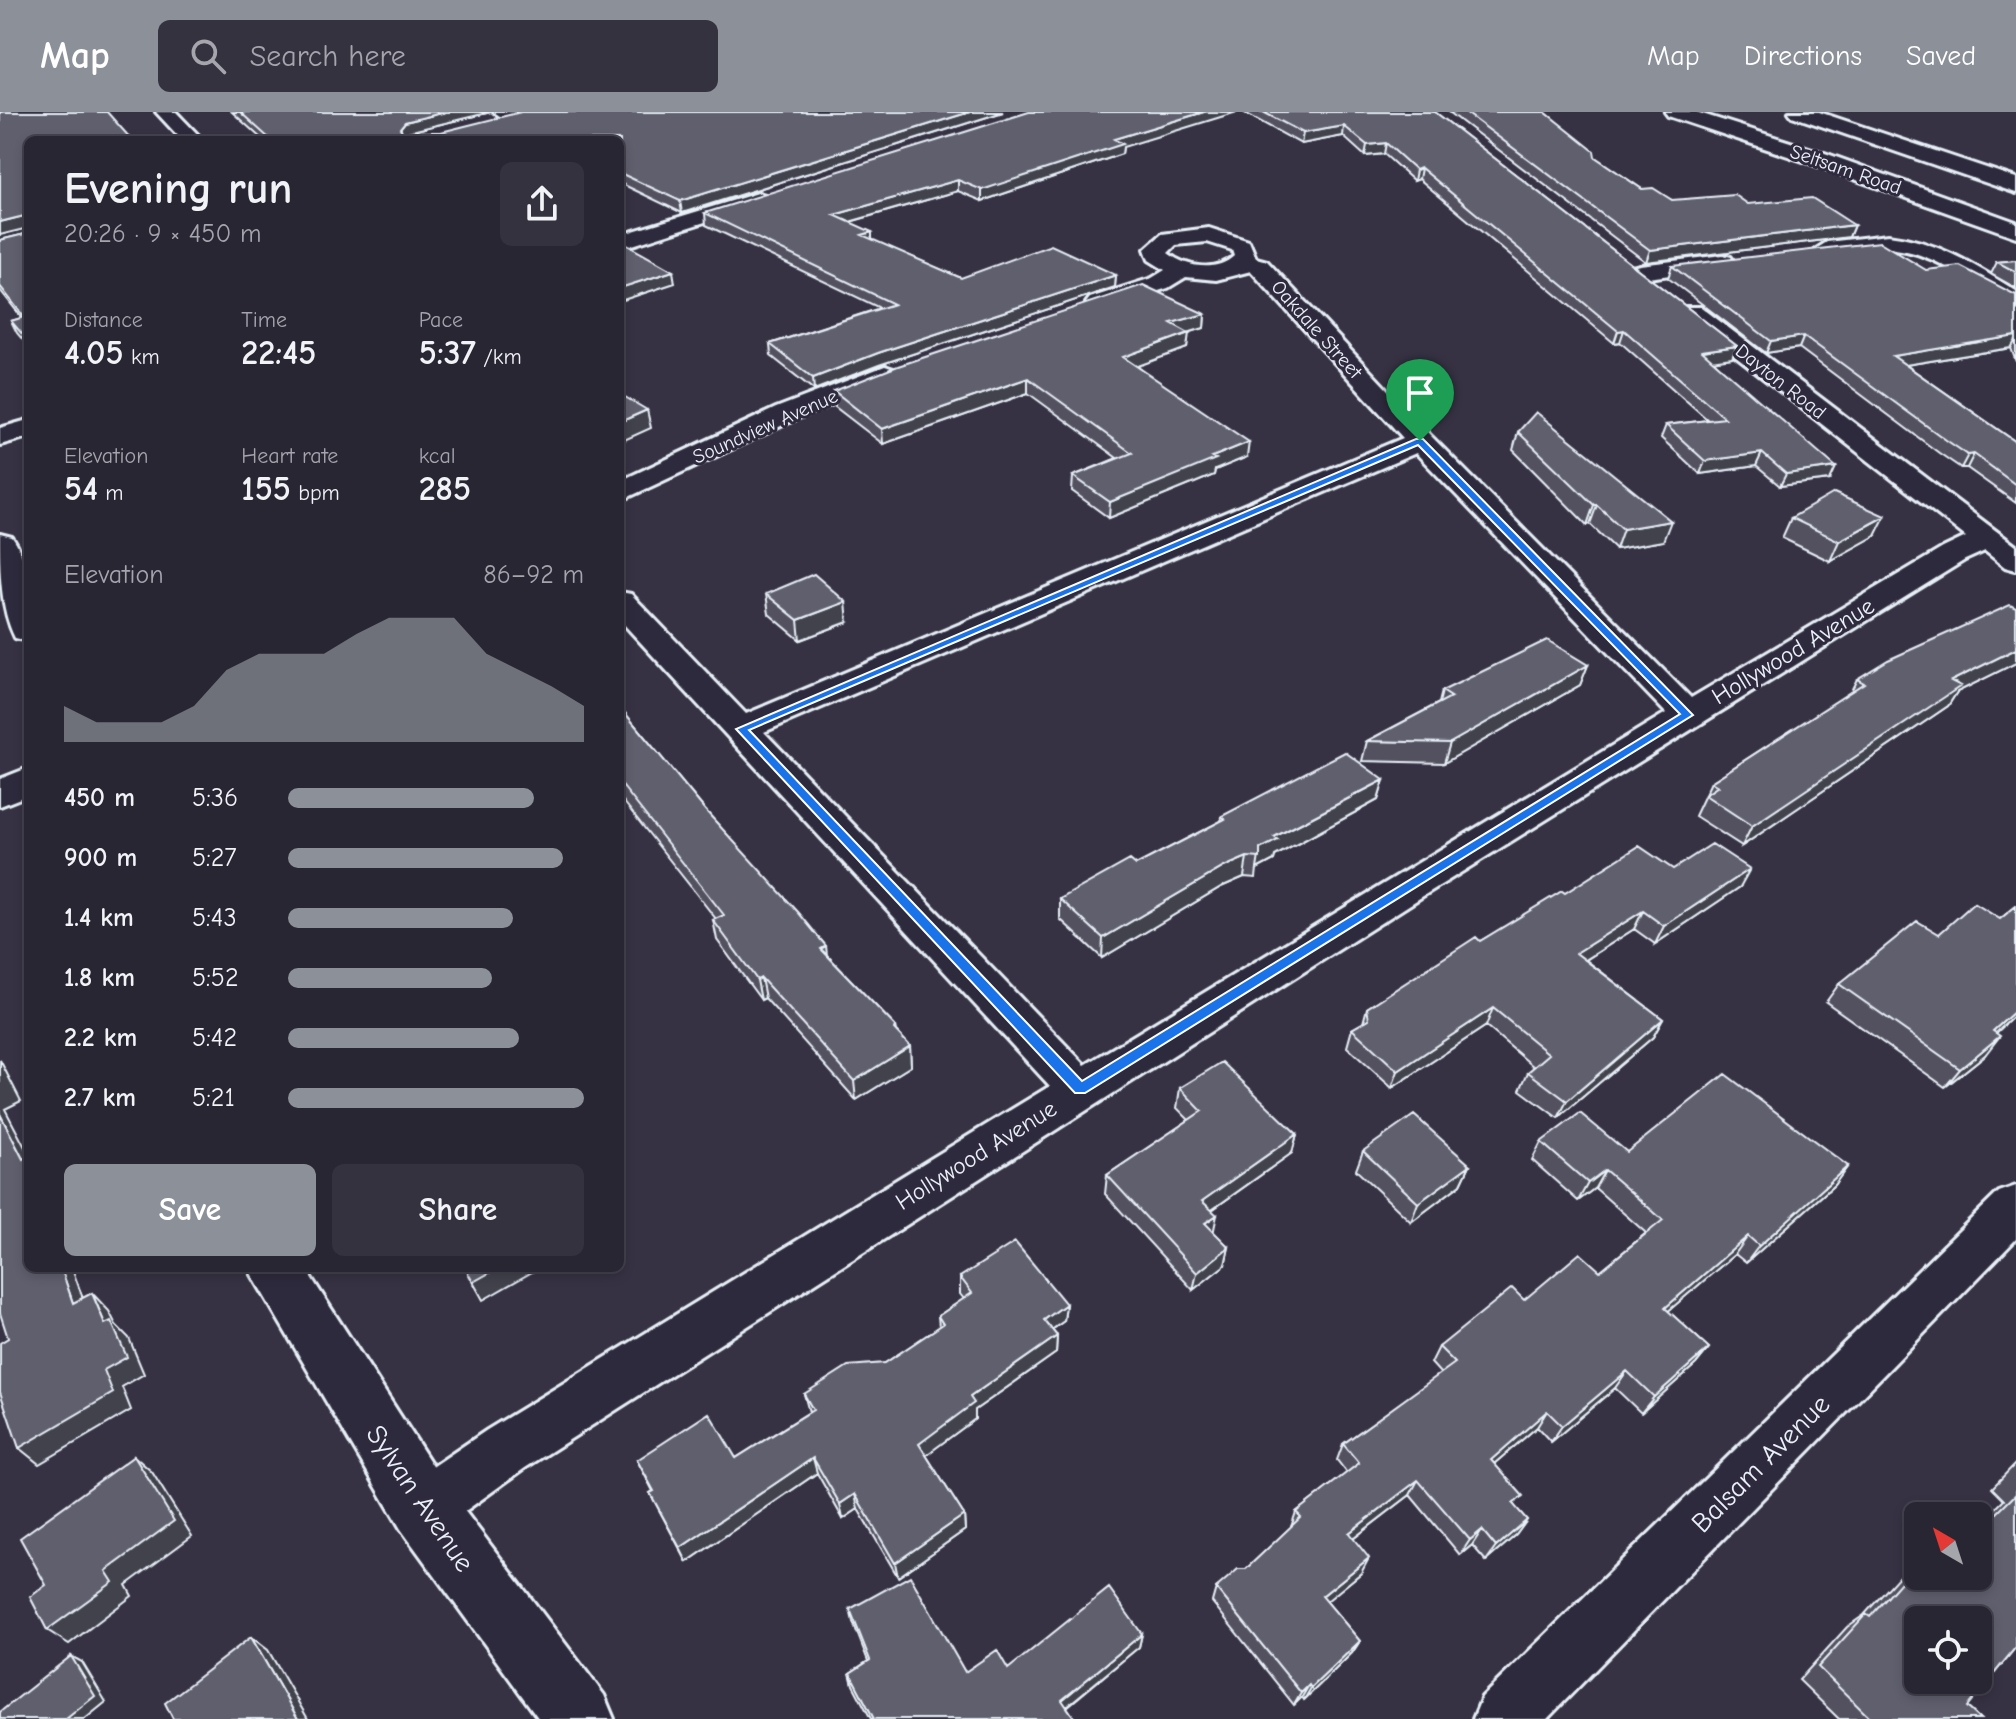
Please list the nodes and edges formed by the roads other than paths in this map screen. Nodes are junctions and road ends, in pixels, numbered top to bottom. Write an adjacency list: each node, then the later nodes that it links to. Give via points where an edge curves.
1 (165, 112): 6 (street)
2 (1675, 112): 11 (main road, Seltsam Road)
3 (1799, 112): 9 (main road)
4 (514, 114): 5 (main road)
5 (479, 125)
6 (189, 136)
7 (1945, 139): 8 (main road)
8 (2016, 164)
9 (2016, 186)
10 (782, 191): 12 (street)
11 (2016, 230)
12 (624, 241)
13 (1810, 251): 19 (street, via 1888,242 1914,246)
14 (1616, 253): 18 (street, Dayton Road)
15 (1748, 259): 18 (street)
16 (1243, 262): 17 (street, via 1225,270); 17 (street, via 1246,251 1222,238 1182,236 1161,243 1157,255); 24 (street, Oakdale Street, via 1259,266)
17 (1183, 269): 20 (street, via 1160,283)
18 (1640, 272): 26 (street, Dayton Road)
19 (2016, 301)
20 (1069, 313)
21 (904, 368): 25 (street, Soundview Avenue, via 785,414)
22 (24, 429): 23 (street)
23 (0, 437)
24 (1420, 441): 30 (street, Oakdale Street); 31 (street)
25 (624, 490)
26 (2001, 550): 30 (street, Hollywood Avenue, via 1954,554)
27 (3, 562): 29 (main road)
28 (624, 605): 31 (street)
29 (24, 619)
30 (1687, 715): 34 (street, Hollywood Avenue)
31 (741, 729): 34 (street)
32 (24, 782): 33 (street)
33 (0, 794)
34 (1080, 1089): 37 (street, Hollywood Avenue)
35 (2016, 1207): 39 (street, Balsam Avenue)
36 (277, 1272): 37 (main road, Sylvan Avenue)
37 (423, 1507): 38 (main road, Sylvan Avenue)
38 (580, 1719)
39 (1504, 1719)

